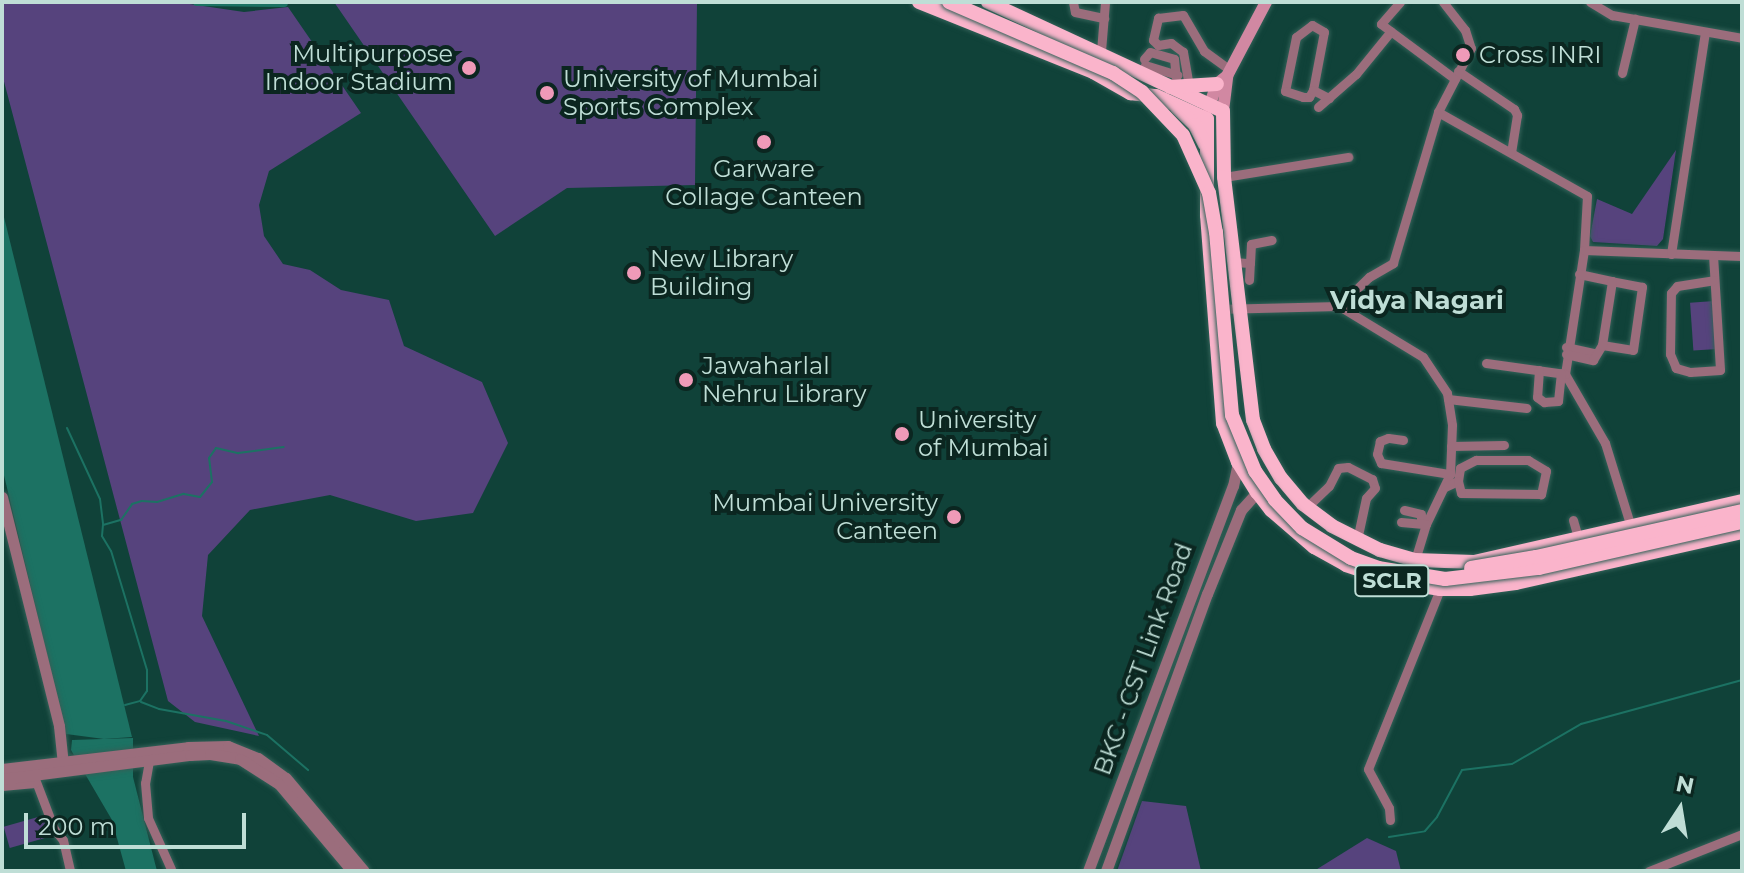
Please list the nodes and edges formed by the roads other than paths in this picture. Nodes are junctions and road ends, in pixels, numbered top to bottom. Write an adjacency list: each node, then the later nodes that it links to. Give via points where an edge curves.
1 (919, 2): 23 (highway, via 1093,72)
2 (949, 2): 70 (highway, bridge, via 1113,73 1142,92 1183,135 1209,193 1216,232 1232,415 1255,471 1302,528 1378,568 1445,579 1539,568)
3 (973, 2): 65 (highway, bridge, via 1084,49 1147,84 1191,130 1218,191 1241,413 1263,466 1308,521 1381,559 1445,570 1536,557)
4 (988, 2): 16 (highway)
5 (1073, 2): 11 (street, via 1075,12)
6 (1105, 2): 11 (street)
7 (1266, 2): 20 (main road)
8 (1400, 2): 13 (street, via 1381,24)
9 (1443, 2): 19 (street, via 1465,30 1471,48)
10 (1590, 2): 12 (street, via 1612,15)
11 (1104, 18): 16 (street)
12 (1635, 19): 14 (street); 18 (street)
13 (1391, 31): 19 (street); 24 (street)
14 (1705, 33): 15 (street); 35 (street)
15 (1742, 38)
16 (1101, 51): 17 (highway)
17 (1142, 64): 21 (highway); 21 (street, via 1150,52 1174,59); 23 (highway)
18 (1622, 73)
19 (1457, 75): 26 (street); 28 (street, via 1514,109)
20 (1225, 77): 21 (highway); 21 (street, via 1183,15 1158,18 1153,40 1183,52); 27 (main road)
21 (1173, 86): 23 (highway); 27 (highway); 30 (highway, via 1204,141)
22 (1313, 90): 22 (street, via 1309,97 1285,91 1296,37 1312,25 1324,32); 24 (street)
23 (1129, 92): 32 (highway, via 1168,124 1201,185)
24 (1329, 98): 25 (street)
25 (1318, 107)
26 (1438, 112): 28 (street); 44 (street, via 1393,263)
27 (1215, 115): 30 (highway, SCLR); 31 (highway, SCLR)
28 (1511, 151): 34 (street, via 1587,196)
29 (1348, 157): 31 (street)
30 (1209, 169): 32 (highway, SCLR)
31 (1224, 177): 38 (highway, SCLR)
32 (1207, 215): 45 (highway, SCLR)
33 (1272, 240): 39 (street, via 1251,244)
34 (1584, 250): 35 (street); 40 (street)
35 (1671, 254): 36 (street)
36 (1713, 255): 37 (street); 42 (street)
37 (1742, 256)
38 (1234, 262): 39 (street); 46 (highway, SCLR)
39 (1250, 263): 41 (street)
40 (1579, 274): 43 (street); 48 (street)
41 (1249, 280)
42 (1714, 280): 42 (street, via 1677,286 1671,293 1672,363 1690,372 1720,370 1722,364)
43 (1612, 281): 47 (street); 47 (street, via 1642,287 1633,350)
44 (1339, 306): 46 (street); 53 (street, via 1423,357)
45 (1212, 309): 46 (street); 58 (highway, SCLR, via 1223,423)
46 (1240, 309): 63 (highway, SCLR, via 1253,420 1281,478)
47 (1602, 345): 48 (street, via 1594,356)
48 (1566, 350): 51 (street)
49 (1486, 363): 50 (street)
50 (1539, 370): 51 (street); 52 (street)
51 (1562, 376): 52 (street); 52 (street, via 1556,403 1540,401); 69 (street, via 1605,443)
52 (1538, 383)
53 (1448, 399): 54 (street); 57 (street)
54 (1526, 408)
55 (1403, 440): 59 (street, via 1380,441 1381,463)
56 (1504, 445): 57 (street)
57 (1451, 446): 59 (street)
58 (1238, 462): 60 (highway, SCLR); 77 (street, BKC - CST Link Road)
59 (1454, 478): 59 (street, via 1476,460 1528,460 1546,471 1541,494 1461,493); 68 (street)
60 (1257, 492): 75 (highway, SCLR, via 1314,547); 79 (street, BKC - CST Link Road, via 1241,510)
61 (2, 497): 83 (street)
62 (1742, 501): 69 (highway, SCLR)
63 (1307, 507): 72 (highway, SCLR); 72 (street, via 1329,486 1338,468 1348,467 1372,479 1375,488 1366,498)
64 (1404, 510): 68 (street, via 1421,514)
65 (1742, 511)
66 (1573, 520): 71 (street)
67 (1401, 522): 68 (street)
68 (1423, 524): 74 (street)
69 (1631, 527): 71 (highway, SCLR)
70 (1742, 527): 76 (highway, SCLR); 76 (highway, bridge, via 1496,580)
71 (1578, 538): 74 (highway, SCLR, via 1474,562)
72 (1357, 540): 73 (highway, SCLR)
73 (1380, 550): 74 (highway, SCLR); 75 (highway)
74 (1415, 560)
75 (1370, 574): 78 (highway, SCLR)
76 (1494, 586): 78 (highway, SCLR)
77 (1191, 588): 79 (street); 80 (street, BKC - CST Link Road)
78 (1440, 589): 87 (street, via 1368,769)
79 (1207, 594): 81 (street, BKC - CST Link Road)
80 (1155, 687): 81 (street); 93 (street, BKC - CST Link Road)
81 (1171, 691): 94 (street, BKC - CST Link Road)
82 (145, 758): 83 (street); 86 (street, via 228,746 273,768); 89 (street, via 148,818)
83 (68, 764): 84 (street)
84 (33, 774): 85 (street); 90 (street, via 63,840)
85 (5, 779)
86 (304, 804): 91 (street); 92 (street)
87 (1390, 820)
88 (1742, 834): 95 (street)
89 (171, 869)
90 (70, 871)
91 (352, 871)
92 (364, 871)
93 (1088, 871)
94 (1106, 871)
95 (1649, 871)

